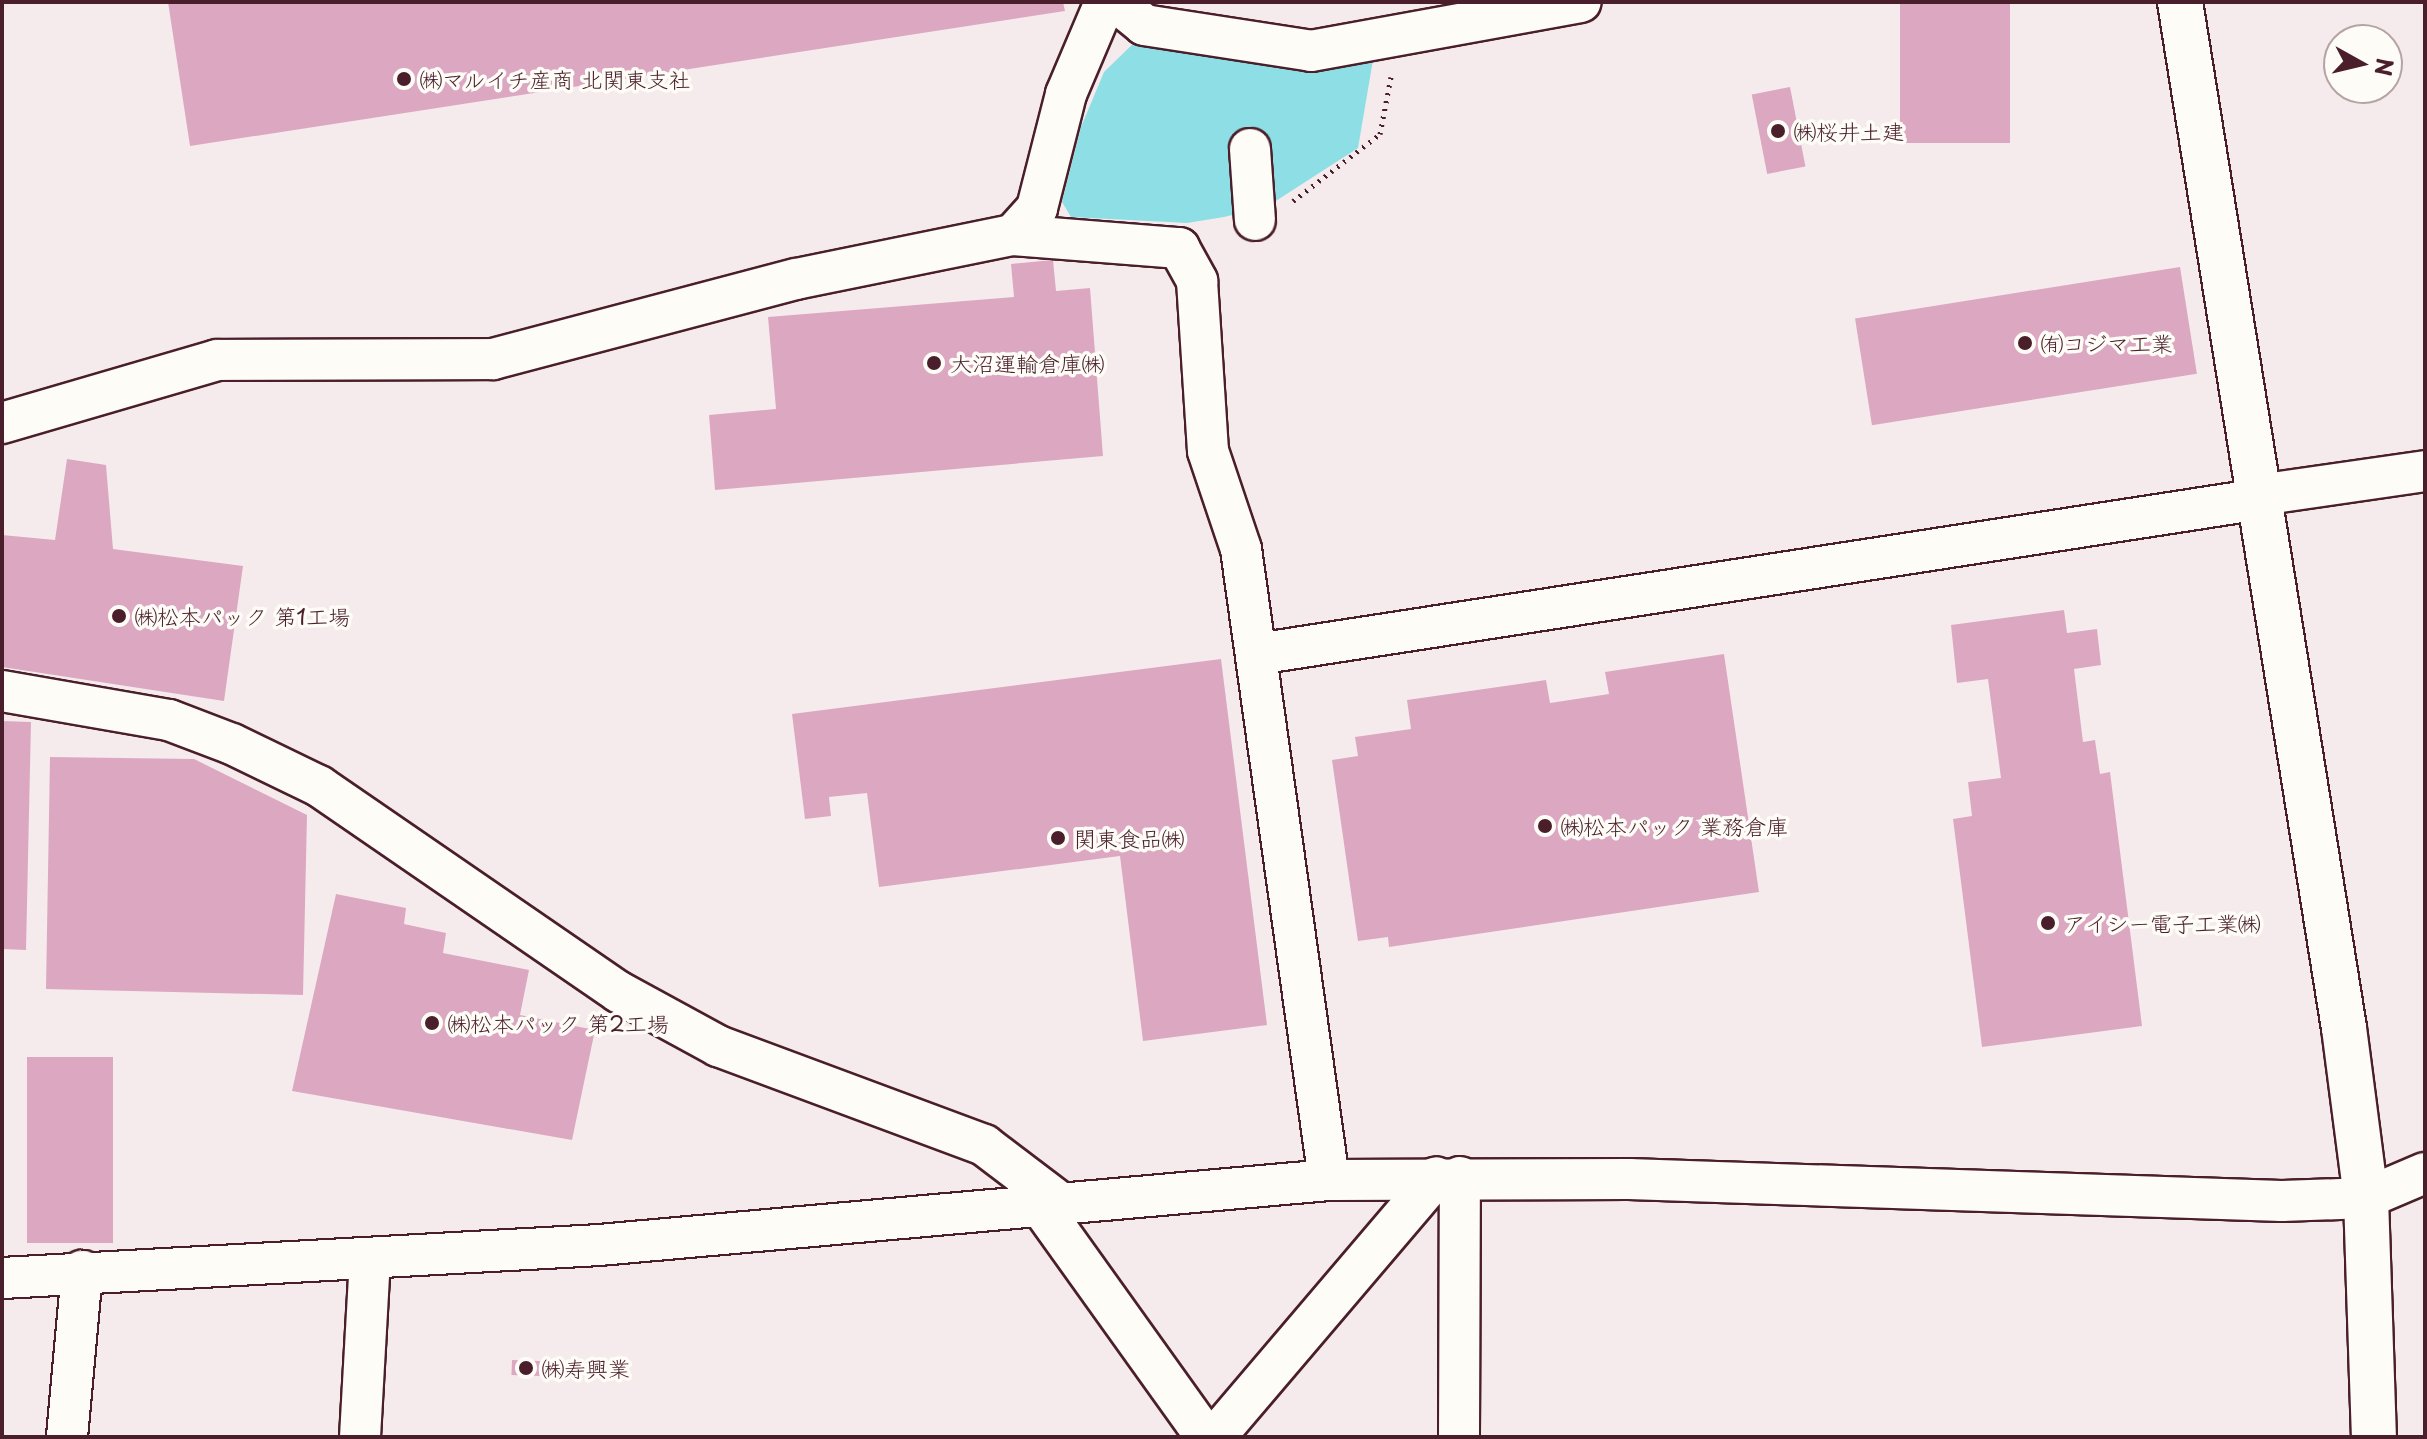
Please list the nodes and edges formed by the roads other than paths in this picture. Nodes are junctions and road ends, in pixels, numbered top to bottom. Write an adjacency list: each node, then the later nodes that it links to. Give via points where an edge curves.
1 (1105, 2): 7 (street, via 1066,94 1037,208)
2 (1116, 2): 3 (street, via 1144,25 1311,51)
3 (1581, 2)
4 (2180, 2): 10 (street)
5 (1250, 149): 6 (street)
6 (1255, 220)
7 (1013, 235): 8 (street, via 796,279 493,359 217,360); 11 (street, via 1179,248 1197,281 1208,451 1241,549)
8 (2, 423)
9 (2425, 471): 10 (street)
10 (2259, 497): 11 (street); 16 (street)
11 (1257, 654): 15 (street)
12 (2, 691): 17 (street, via 169,720 319,786 619,992 718,1046 984,1145)
13 (2425, 1173): 16 (street)
14 (1448, 1177): 15 (street); 16 (street, via 2282,1201); 24 (street); 25 (street)
15 (1329, 1180): 17 (street)
16 (2366, 1198): 26 (street)
17 (1052, 1207): 18 (street); 23 (street)
18 (370, 1259): 19 (street); 22 (street)
19 (82, 1271): 20 (street); 21 (street)
20 (2, 1278)
21 (67, 1437)
22 (360, 1437)
23 (1206, 1437)
24 (1215, 1437)
25 (1459, 1437)
26 (2374, 1437)

